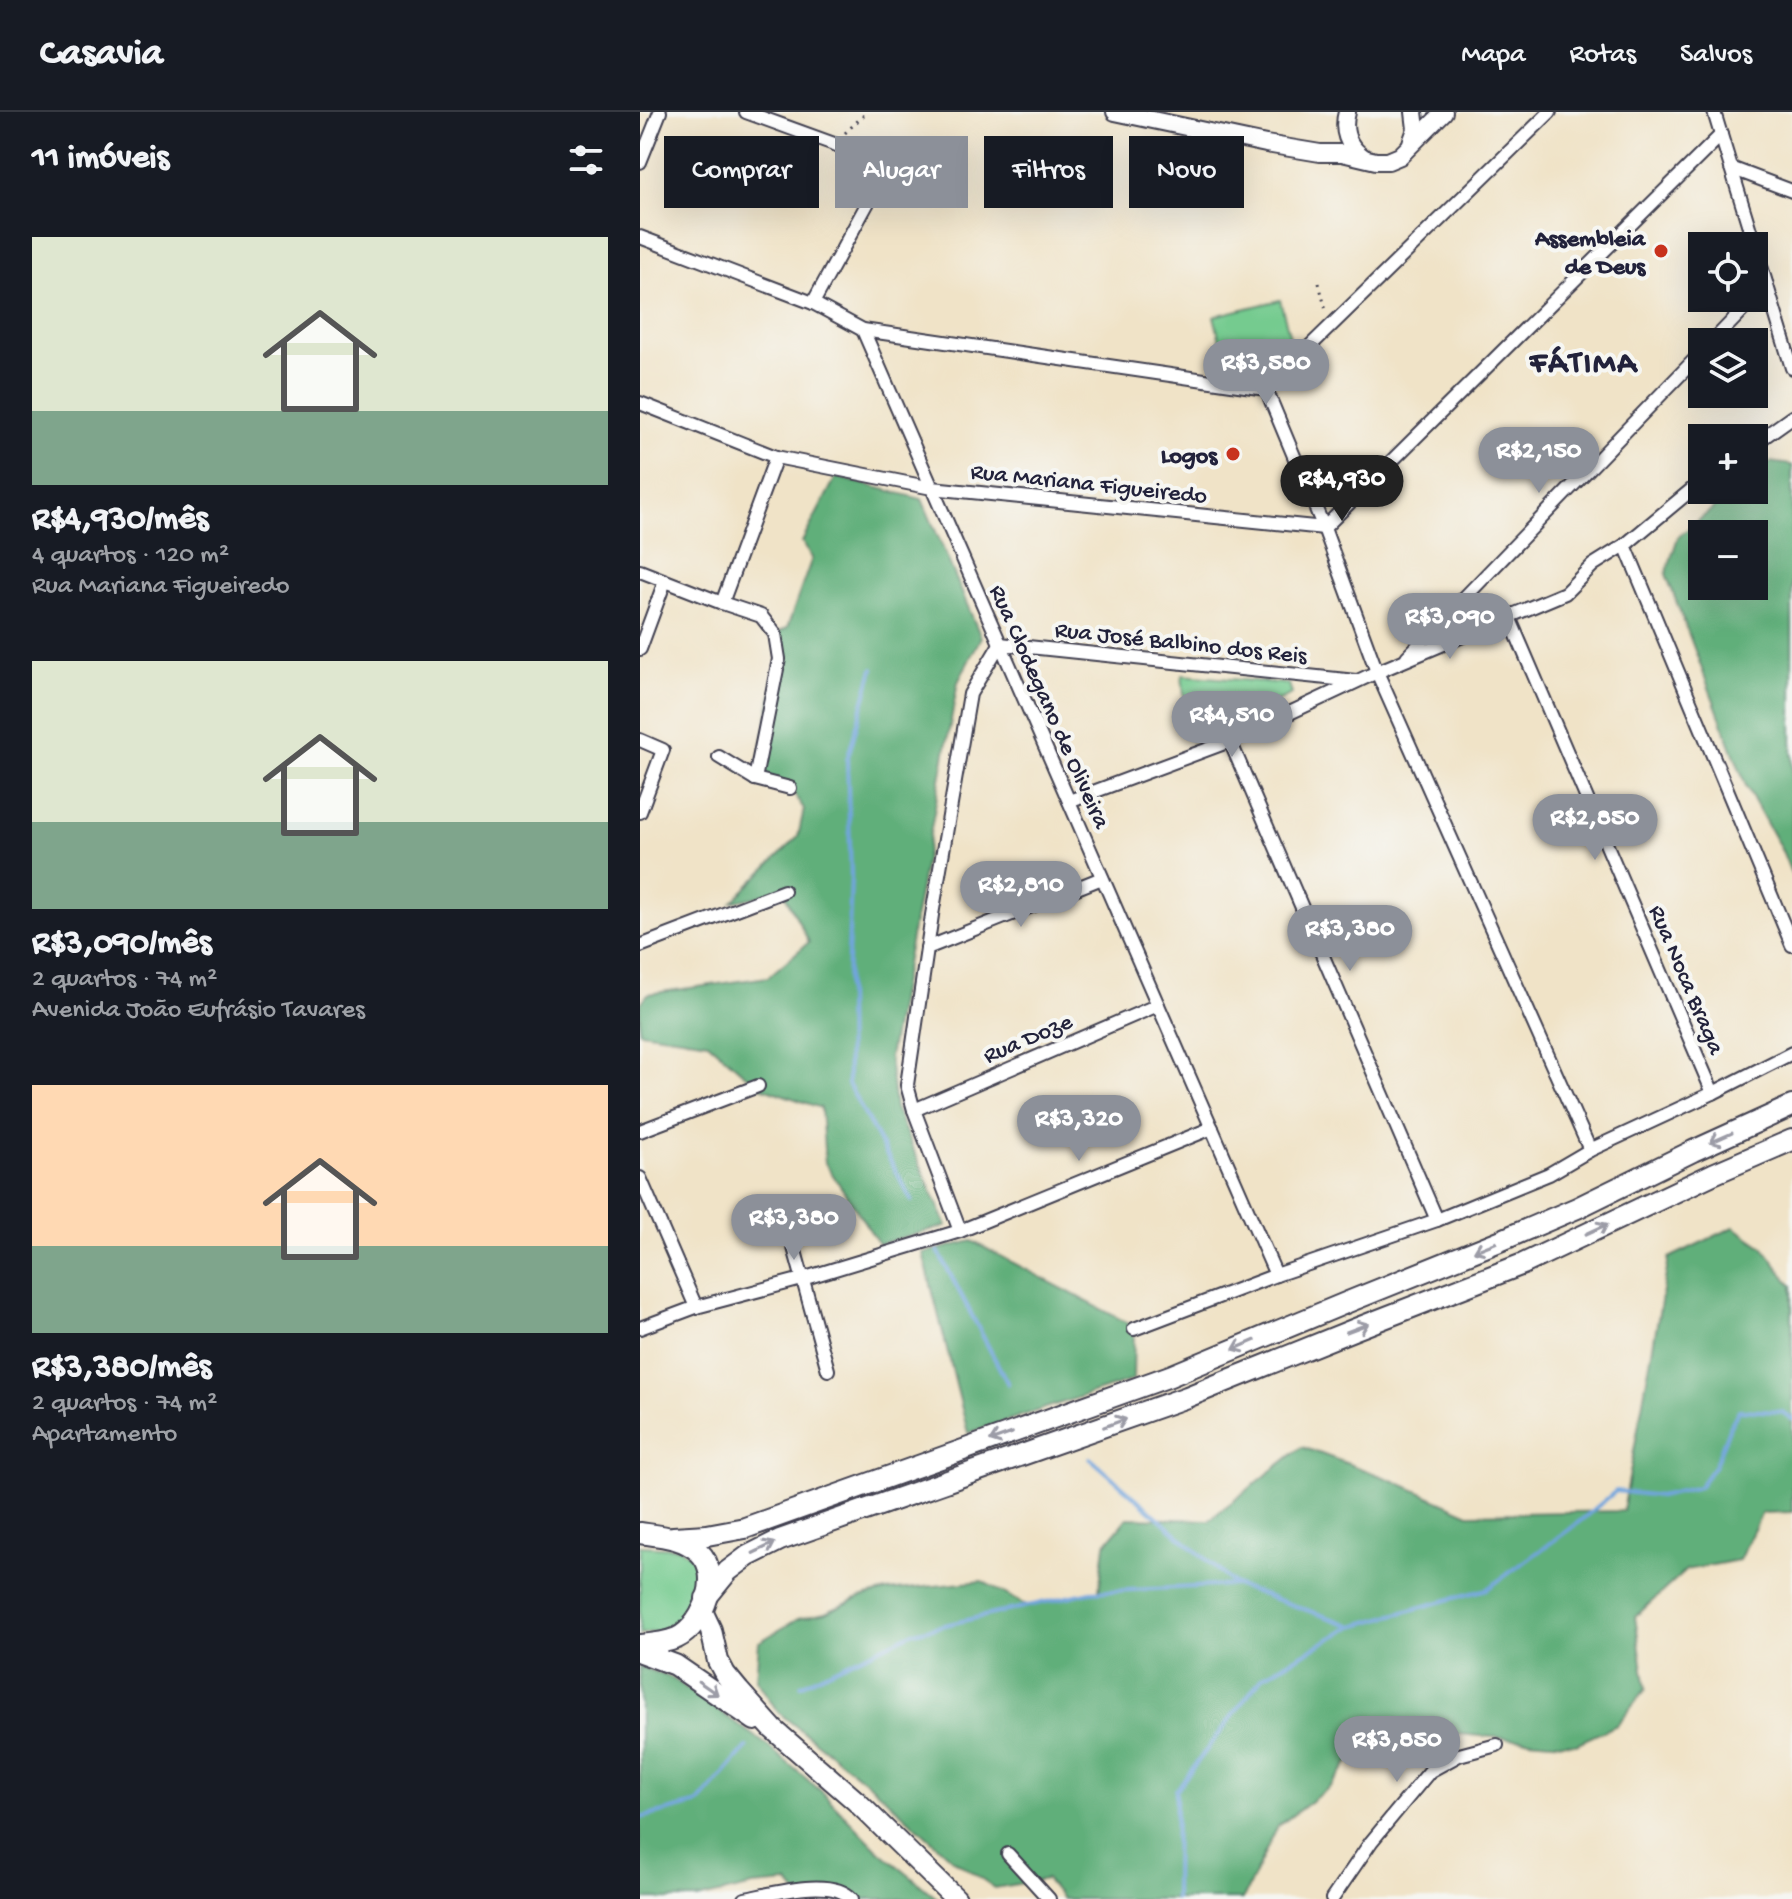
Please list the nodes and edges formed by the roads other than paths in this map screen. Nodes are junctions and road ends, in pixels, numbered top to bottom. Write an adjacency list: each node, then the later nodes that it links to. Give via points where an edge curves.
1 (660, 112): 12 (street)
2 (746, 112): 18 (street, via 889,164)
3 (1115, 112): 11 (main road)
4 (1347, 112): 11 (main road, via 1346,138)
5 (1414, 112): 10 (main road)
6 (1444, 112): 10 (main road)
7 (1550, 112): 25 (street)
8 (1714, 112): 9 (street)
9 (1721, 135): 13 (street); 32 (street)
10 (1411, 145): 11 (main road, via 1388,161)
11 (1368, 160)
12 (640, 162)
13 (1731, 168): 14 (street); 15 (street)
14 (1792, 191)
15 (1751, 232)
16 (640, 237): 18 (street)
17 (1768, 288): 22 (street)
18 (813, 303): 21 (street)
19 (1741, 312): 20 (street)
20 (1726, 328)
21 (863, 330): 25 (street); 30 (street, Rua Clodegano de Oliveira)
22 (1786, 333): 24 (street)
23 (1688, 367): 40 (street)
24 (1792, 368)
25 (1266, 389): 32 (street)
26 (640, 403): 29 (street, Rua Mariana Figueiredo)
27 (1792, 417): 28 (street)
28 (1768, 434)
29 (776, 457): 30 (street, Rua Mariana Figueiredo); 36 (street)
30 (932, 488): 32 (street, Rua Mariana Figueiredo); 38 (street, Rua Clodegano de Oliveira)
31 (1688, 493): 33 (street)
32 (1324, 528): 41 (street)
33 (1625, 545): 37 (street, via 1593,565 1565,593); 52 (street)
34 (640, 571): 35 (street)
35 (665, 581): 36 (street); 39 (street)
36 (722, 603): 46 (street, via 761,616 775,634 779,659)
37 (1509, 617): 40 (street); 58 (street, Rua Noca Braga)
38 (1000, 644): 42 (street, Rua José Balbino dos Reis); 48 (street, Rua Clodegano de Oliveira); 54 (street, via 970,694)
39 (640, 649)
40 (1402, 663): 41 (street)
41 (1377, 672): 42 (street); 64 (street)
42 (1356, 681): 44 (street)
43 (640, 740): 49 (street, via 663,750)
44 (1230, 741): 48 (street); 67 (street)
45 (719, 757): 46 (street)
46 (755, 779): 47 (street)
47 (790, 788)
48 (1069, 801): 50 (street, Rua Clodegano de Oliveira)
49 (640, 812)
50 (1102, 878): 54 (street); 55 (street, Rua Clodegano de Oliveira)
51 (784, 891): 53 (street)
52 (1792, 945)
53 (640, 946)
54 (927, 948): 60 (street, via 907,1085)
55 (1158, 1005): 60 (street, Rua Doze); 61 (street, Rua Clodegano de Oliveira)
56 (1792, 1053): 58 (street)
57 (758, 1086): 62 (street)
58 (1713, 1093): 64 (street)
59 (1792, 1106): 76 (highway, one-way to 76, via 1577,1208 1170,1376 745,1528)
60 (914, 1110): 68 (street)
61 (1212, 1128): 68 (street); 69 (street, Rua Clodegano de Oliveira)
62 (640, 1131)
63 (1792, 1140): 77 (highway, one-way to 63, via 728,1571 780,1540 1187,1397 1523,1264)
64 (1590, 1150): 67 (street, via 1549,1174)
65 (640, 1178): 71 (street)
66 (785, 1215): 70 (street)
67 (1437, 1220): 69 (street)
68 (960, 1231): 70 (street)
69 (1276, 1275): 73 (street)
70 (802, 1279): 71 (street); 74 (street)
71 (696, 1307): 72 (street)
72 (640, 1328)
73 (1134, 1329)
74 (828, 1370)
75 (640, 1533): 76 (highway)
76 (673, 1537): 77 (highway, via 707,1563 710,1581)
77 (704, 1604): 78 (highway, via 695,1623 679,1637); 80 (highway, via 725,1674)
78 (640, 1645)
79 (640, 1652): 80 (highway, one-way to 80, via 675,1665)
80 (773, 1729): 83 (highway)
81 (1497, 1745): 87 (street, via 1459,1755 1430,1771)
82 (1008, 1854): 86 (street)
83 (957, 1898)
84 (745, 1899): 85 (street, via 821,1887 846,1892)
85 (852, 1899)
86 (1049, 1899)
87 (1332, 1899)

